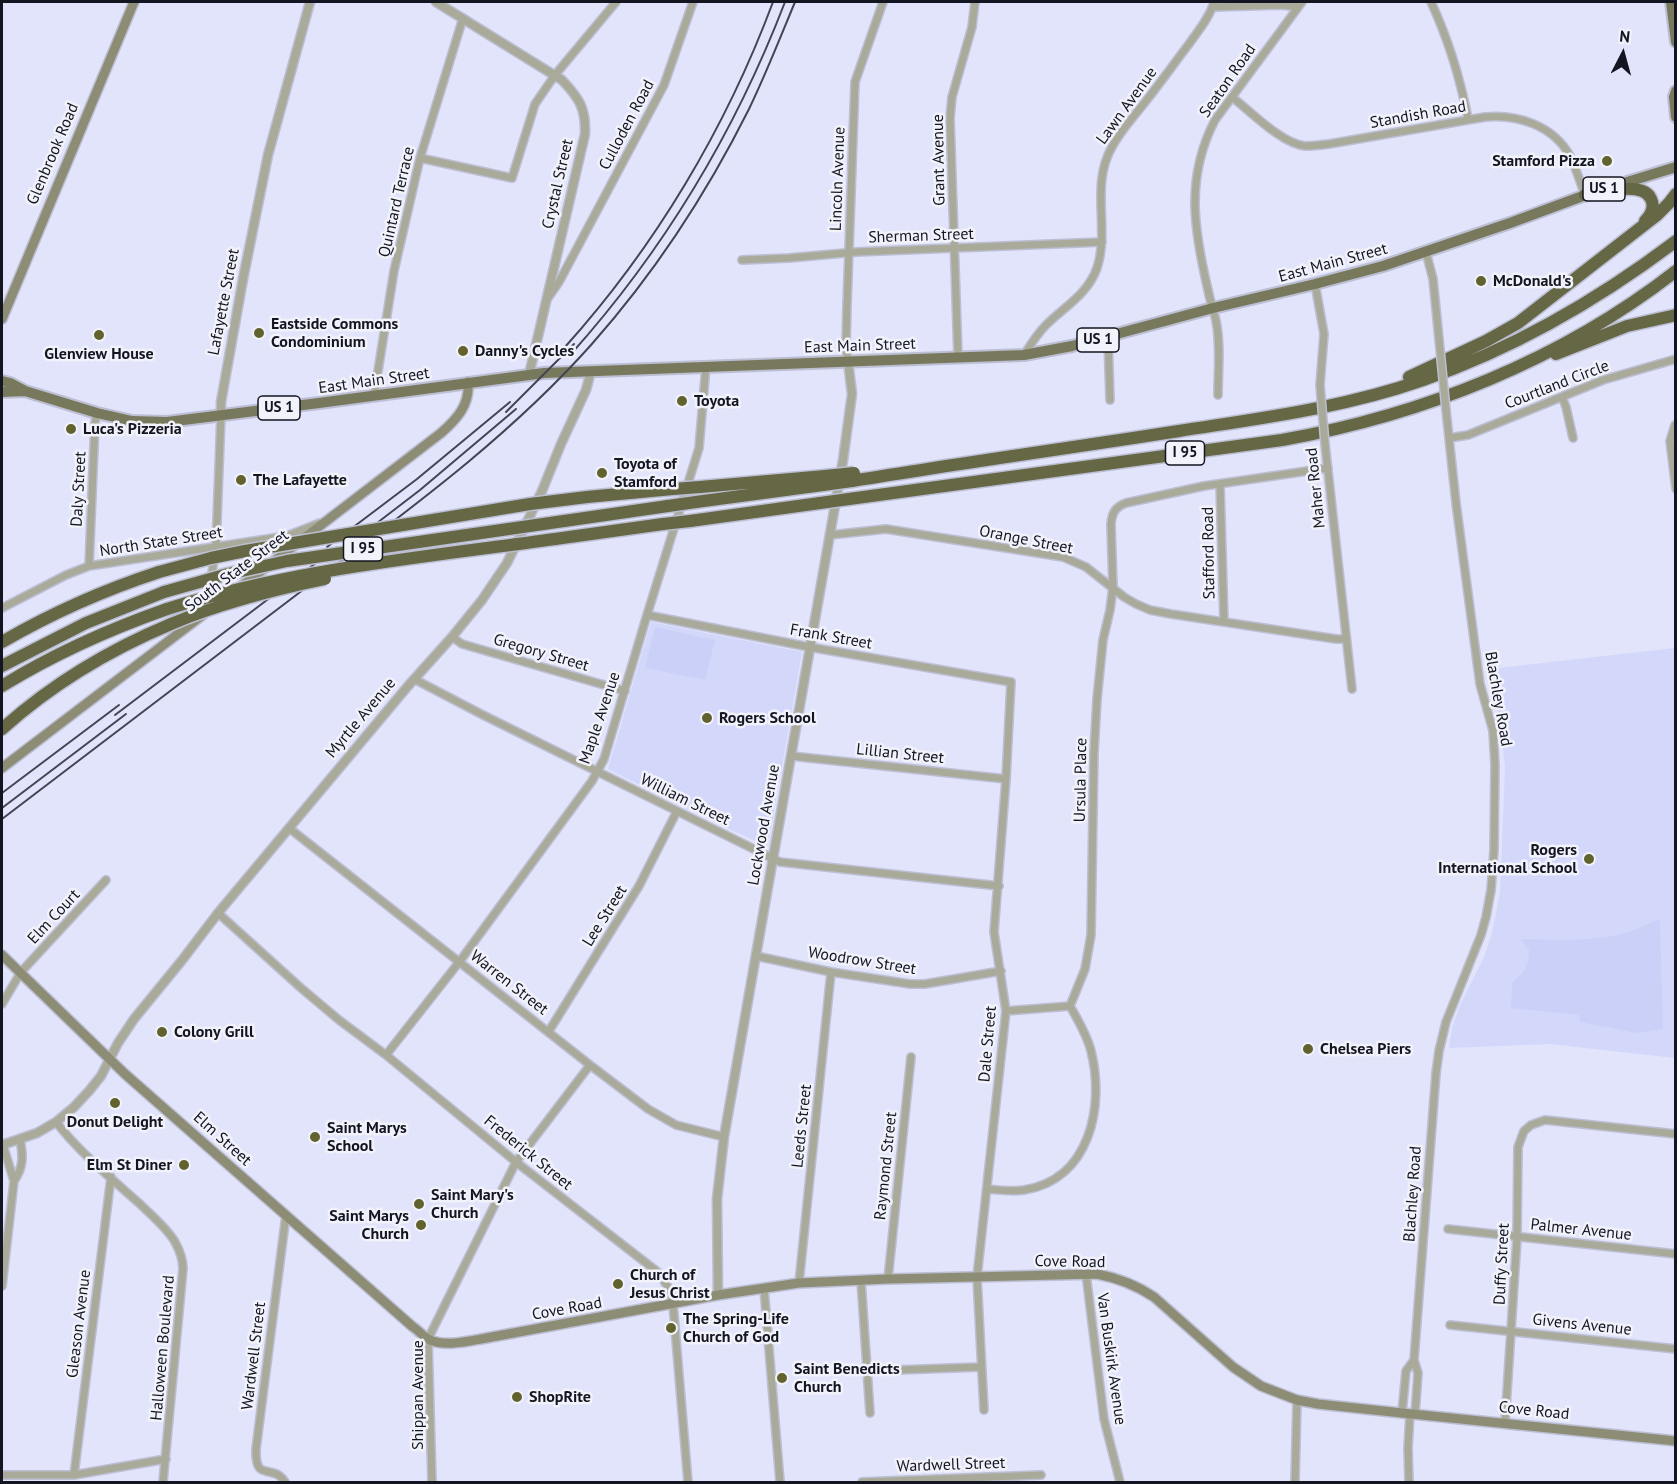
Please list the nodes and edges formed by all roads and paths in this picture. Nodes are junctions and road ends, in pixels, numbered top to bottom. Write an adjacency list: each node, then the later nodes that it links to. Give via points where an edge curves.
1 (134, 2): 37 (main road, Glenbrook Road)
2 (310, 2): 57 (street, Lafayette Street, via 268,155)
3 (436, 2): 12 (street, Crystal Street)
4 (616, 2): 14 (street)
5 (693, 2): 30 (street, Culloden Road, via 664,85)
6 (883, 2): 28 (street, Lincoln Avenue, via 855,82)
7 (975, 2): 25 (street, Grant Avenue, via 950,118)
8 (1431, 2): 18 (street, via 1448,39)
9 (1671, 2): 13 (main road)
10 (1214, 4): 11 (street); 24 (street, Lawn Avenue, via 1196,35 1110,150 1100,184)
11 (1300, 4): 16 (street, Seaton Road)
12 (463, 18): 14 (street, Crystal Street); 19 (street, Quintard Terrace)
13 (1676, 42)
14 (555, 75): 19 (street, via 535,104 512,178); 26 (street, Crystal Street, via 577,96 585,125)
15 (1675, 95): 17 (main road)
16 (1232, 96): 18 (street, Standish Road, via 1282,137 1306,146); 35 (street, Seaton Road, via 1208,134 1196,179 1196,230)
17 (1676, 117)
18 (1468, 119): 22 (street, Standish Road, via 1514,117 1541,128 1569,155)
19 (420, 158): 52 (street, Quintard Terrace, via 394,271)
20 (1676, 167): 22 (main road, East Main Street / US 1)
21 (1676, 194): 29 (highway, via 1664,209)
22 (1584, 195): 27 (main road, East Main Street / US 1); 29 (highway, via 1637,189 1652,202 1649,216)
23 (1676, 241): 54 (highway, I 95, via 1608,290 1531,334 1450,370)
24 (1102, 242): 25 (street, Sherman Street); 39 (street, Lawn Avenue, via 1093,277 1078,297 1046,324)
25 (955, 248): 28 (street, Sherman Street); 40 (street, Grant Avenue)
26 (557, 252): 30 (street); 34 (street, Crystal Street)
27 (1426, 252): 33 (main road, East Main Street / US 1); 59 (street, Blachley Road, bridge, via 1433,279)
28 (848, 253): 31 (street, Sherman Street); 42 (street, Lincoln Avenue)
29 (1607, 254): 54 (highway, via 1502,333)
30 (573, 255): 34 (street, Culloden Road)
31 (742, 260)
32 (1676, 271): 44 (highway, I 95, via 1593,327)
33 (1316, 284): 35 (main road, East Main Street / US 1); 61 (street, Maher Road, bridge, via 1324,334 1320,385)
34 (545, 302): 46 (street, Crystal Street)
35 (1213, 308): 38 (main road, East Main Street / US 1); 51 (street, Seaton Road, via 1218,338)
36 (1676, 315): 44 (highway, via 1627,326)
37 (2, 319)
38 (1108, 337): 39 (main road, East Main Street / US 1); 55 (street)
39 (1024, 355): 40 (main road, East Main Street / US 1)
40 (958, 357): 42 (main road, East Main Street / US 1)
41 (1676, 359): 53 (street, Courtland Circle, via 1603,380)
42 (848, 361): 43 (main road, East Main Street / US 1); 66 (street, Lockwood Avenue, via 852,394)
43 (706, 366): 45 (main road, East Main Street / US 1); 73 (street, Maple Avenue, via 699,448)
44 (1512, 369): 68 (highway, I 95, bridge, via 1418,406 1311,434)
45 (591, 371): 46 (main road, East Main Street / US 1); 75 (street, Myrtle Avenue, via 542,491 507,563)
46 (529, 375): 48 (main road, East Main Street / US 1)
47 (2, 381): 49 (main road, East Main Street / US 1)
48 (468, 382): 52 (main road, East Main Street / US 1); 65 (main road, South State Street, via 467,401 449,426)
49 (25, 391): 50 (main road, East Main Street / US 1); 56 (main road, East Main Street / US 1)
50 (2, 392)
51 (1218, 395)
52 (374, 396): 57 (main road, East Main Street / US 1)
53 (1563, 397): 59 (street, Courtland Circle, via 1468,435); 60 (street)
54 (1366, 398): 62 (highway, I 95, bridge, via 1277,416)
55 (1110, 400)
56 (97, 413): 57 (main road, East Main Street / US 1, via 146,422); 69 (street, Daly Street)
57 (221, 415): 67 (street, Lafayette Street)
58 (1675, 425): 64 (street, via 1670,441)
59 (1449, 438): 136 (street, Blachley Road, via 1480,684 1492,731 1494,850 1491,890 1481,935 1446,1022 1439,1051)
60 (1573, 438)
61 (1328, 468): 63 (street, Ursula Place); 76 (street, Maher Road)
62 (824, 480): 77 (highway, bridge, via 587,496 245,551 113,588); 79 (highway, I 95, bridge, via 287,561 228,574 164,592 86,623)
63 (1220, 484): 70 (street, Ursula Place, via 1118,506 1111,524); 74 (street, Stafford Road)
64 (1676, 489)
65 (330, 519): 67 (street, North State Street, via 287,536); 72 (main road, South State Street)
66 (830, 534): 70 (street, Orange Street, via 886,529 1063,557 1086,567); 78 (street, Lockwood Avenue)
67 (216, 547): 69 (street, North State Street); 72 (street, Lafayette Street)
68 (432, 556): 82 (highway, I 95, bridge, via 283,578 167,609 84,642); 85 (highway, bridge, via 267,591 210,608 134,640 72,676)
69 (89, 566): 71 (street, North State Street)
70 (1113, 587): 74 (street, Orange Street, via 1150,610); 103 (street, Ursula Place, via 1096,699 1091,935 1085,969)
71 (2, 608)
72 (206, 613): 87 (main road, South State Street)
73 (647, 615): 78 (street, Frank Street); 84 (street, Maple Avenue)
74 (1224, 622): 76 (street, Orange Street)
75 (452, 637): 80 (street, Myrtle Avenue); 84 (street, Gregory Street, via 462,644)
76 (1346, 639): 83 (street, Maher Road)
77 (2, 642)
78 (809, 647): 81 (street, Frank Street); 86 (street, Lockwood Avenue)
79 (2, 666)
80 (414, 679): 88 (street, William Street); 91 (street, Myrtle Avenue)
81 (1011, 682): 89 (street, Dale Street)
82 (2, 686)
83 (1352, 689)
84 (625, 691): 88 (street, Maple Avenue)
85 (2, 729)
86 (791, 756): 89 (street, Lillian Street); 92 (street, Lockwood Avenue)
87 (2, 768)
88 (598, 771): 90 (street, William Street); 98 (street, Maple Avenue)
89 (1006, 779): 94 (street, Dale Street)
90 (678, 811): 92 (street, William Street); 105 (street, Lee Street, via 639,886)
91 (290, 828): 95 (street, Myrtle Avenue); 98 (street, Warren Street)
92 (773, 859): 94 (street, William Street, via 787,864); 97 (street, Lockwood Avenue)
93 (106, 880): 100 (street, Elm Court)
94 (999, 886): 99 (street, Dale Street, via 994,932)
95 (218, 913): 106 (street, Frederick Street, via 301,988); 108 (street, Myrtle Avenue, via 134,1019)
96 (2, 955): 100 (main road, Elm Street)
97 (756, 956): 101 (street, Woodrow Street); 112 (street, Lockwood Avenue)
98 (460, 962): 105 (street, Warren Street); 106 (street, Maple Avenue)
99 (1001, 971): 101 (street, Woodrow Street, via 915,985); 104 (street, Dale Street)
100 (21, 972): 102 (street, Elm Court); 108 (main road, Elm Street)
101 (831, 972): 127 (street, Leeds Street)
102 (2, 1004)
103 (1070, 1006): 104 (street); 118 (street, via 1087,1039 1095,1077 1094,1113 1085,1143 1070,1167 1043,1184 1024,1190)
104 (1006, 1011): 118 (street, Dale Street)
105 (549, 1031): 109 (street, Warren Street)
106 (387, 1055): 115 (street, Frederick Street)
107 (911, 1056): 125 (street, Raymond Street)
108 (110, 1059): 110 (street, Myrtle Avenue, via 89,1091); 119 (main road, Elm Street)
109 (590, 1065): 112 (street, Warren Street, via 676,1125); 115 (street, Shippan Avenue)
110 (56, 1122): 113 (street, Myrtle Avenue); 116 (street, Halloween Boulevard)
111 (1676, 1134): 121 (street, Duffy Street, via 1545,1120 1531,1125 1518,1147)
112 (724, 1137): 130 (street, Lockwood Avenue, via 717,1199)
113 (20, 1139): 114 (street, Myrtle Avenue); 117 (street, via 22,1166)
114 (2, 1145): 117 (street)
115 (516, 1162): 131 (street, Frederick Street, via 659,1273); 134 (street, Shippan Avenue)
116 (111, 1177): 145 (street, Halloween Boulevard, via 167,1232 183,1263); 147 (street, Gleason Avenue)
117 (14, 1181): 128 (street)
118 (987, 1189): 124 (street, Dale Street)
119 (286, 1215): 134 (main road, Elm Street); 150 (street, Wardwell Street, via 255,1463 264,1473 275,1474)
120 (1448, 1229): 121 (street, Palmer Avenue)
121 (1517, 1238): 122 (street, Palmer Avenue); 133 (street, Duffy Street)
122 (1676, 1254)
123 (1086, 1274): 124 (main road, Cove Road); 139 (main road, Cove Road, via 1120,1279 1143,1289 1233,1367 1261,1386); 155 (street, Van Buskirk Avenue, via 1104,1419)
124 (977, 1278): 125 (main road, Cove Road); 137 (street, Dale Street)
125 (888, 1279): 126 (main road, Cove Road)
126 (861, 1280): 127 (main road, Cove Road); 138 (street)
127 (799, 1283): 129 (main road, Cove Road)
128 (2, 1286)
129 (764, 1288): 130 (main road, Cove Road); 153 (street)
130 (718, 1296): 131 (main road, Cove Road)
131 (674, 1304): 134 (main road, Cove Road, via 460,1342); 152 (street, Frederick Street)
132 (1450, 1325): 133 (street, Givens Avenue)
133 (1512, 1331): 135 (street, Givens Avenue); 143 (street, Duffy Street)
134 (429, 1339): 151 (street, Shippan Avenue)
135 (1676, 1349)
136 (1414, 1360): 142 (street, Blachley Road, via 1418,1373); 142 (street, Blachley Road, via 1406,1371)
137 (981, 1367): 138 (street); 140 (street, Dale Street)
138 (868, 1371): 141 (street)
139 (1298, 1400): 142 (main road, Cove Road); 156 (street)
140 (984, 1410)
141 (870, 1413)
142 (1409, 1414): 143 (main road, Cove Road); 157 (street)
143 (1505, 1423): 144 (main road, Cove Road)
144 (1676, 1441)
145 (166, 1459): 147 (street); 149 (street, Halloween Boulevard)
146 (2, 1475): 147 (street)
147 (74, 1475)
148 (1041, 1475): 154 (street, Wardwell Street)
149 (163, 1482)
150 (285, 1482)
151 (432, 1482)
152 (688, 1482)
153 (780, 1482)
154 (862, 1482)
155 (1120, 1482)
156 (1295, 1482)
157 (1410, 1482)

